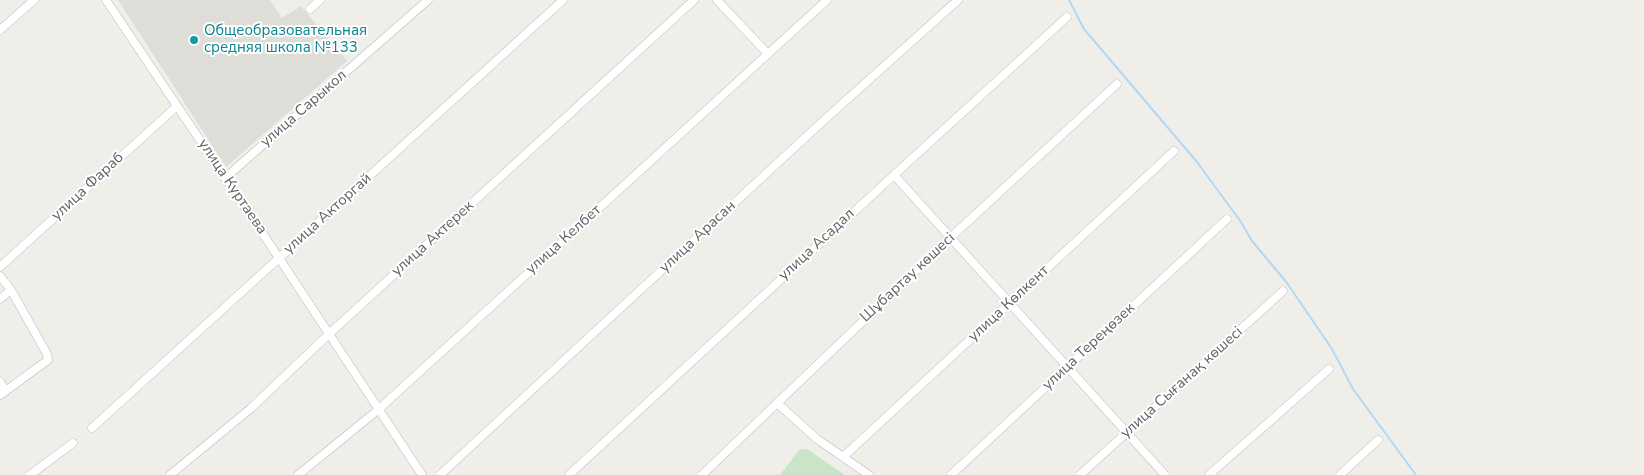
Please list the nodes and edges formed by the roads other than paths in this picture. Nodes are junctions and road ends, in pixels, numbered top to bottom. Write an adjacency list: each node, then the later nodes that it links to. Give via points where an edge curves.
1 (34, 0): 12 (street)
2 (106, 0): 15 (street, улица Куртаева)
3 (320, 0): 10 (street)
4 (428, 0): 18 (street, улица Сарыкол)
5 (563, 0): 21 (street, улица Акторгай)
6 (694, 0): 28 (street, улица Актерек)
7 (717, 0): 13 (street)
8 (827, 0): 13 (street, улица Келбет)
9 (958, 0): 44 (street, улица Арасан)
10 (310, 9)
11 (1067, 17): 17 (street, улица Асадал)
12 (0, 30)
13 (768, 54): 34 (street, улица Келбет)
14 (1117, 84): 20 (street, Шұбартау көшесі)
15 (176, 106): 18 (street, улица Куртаева); 22 (street, улица Фараб)
16 (1174, 151): 27 (street, улица Көлкент)
17 (894, 175): 20 (street); 45 (street, улица Асадал)
18 (225, 178): 21 (street, улица Куртаева)
19 (1227, 219): 29 (street, улица Тереңөзек)
20 (950, 238): 27 (street); 33 (street, Шұбартау көшесі)
21 (280, 258): 28 (street, улица Куртаева); 35 (street, улица Акторгай)
22 (0, 268)
23 (0, 276): 24 (street)
24 (11, 290): 26 (street); 32 (street, via 48,360)
25 (1283, 291): 36 (street, улица Сығанақ көшесі)
26 (0, 299)
27 (1009, 304): 29 (street); 39 (street, улица Көлкент)
28 (329, 334): 34 (street, улица Куртаева); 41 (street, улица Актерек, via 250,409)
29 (1067, 368): 36 (street); 48 (street, улица Тереңөзек)
30 (1328, 369): 51 (street)
31 (0, 382): 32 (street)
32 (3, 393)
33 (776, 403): 39 (street); 46 (street, Шұбартау көшесі)
34 (379, 409): 42 (street, улица Келбет); 43 (street, улица Куртаева)
35 (92, 428)
36 (1126, 433): 49 (street, улица Сығанақ көшесі); 50 (street)
37 (1378, 440): 52 (street)
38 (73, 443): 40 (street)
39 (843, 457): 47 (street)
40 (30, 475)
41 (170, 475)
42 (298, 475)
43 (422, 475)
44 (440, 475)
45 (569, 475)
46 (702, 475)
47 (869, 475)
48 (951, 475)
49 (1080, 475)
50 (1165, 475)
51 (1209, 475)
52 (1340, 475)

